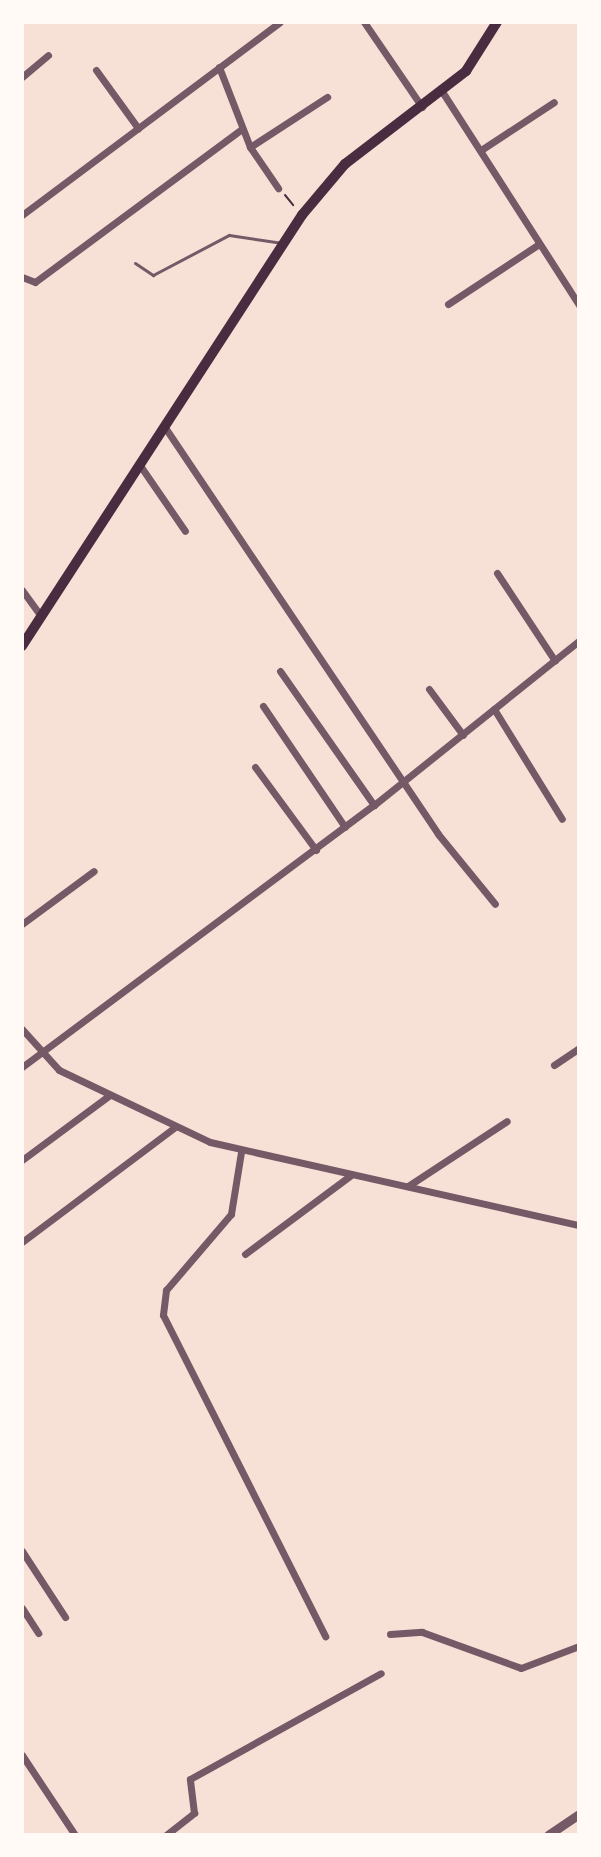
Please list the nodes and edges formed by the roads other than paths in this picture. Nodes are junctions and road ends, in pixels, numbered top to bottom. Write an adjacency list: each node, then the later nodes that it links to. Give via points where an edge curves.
1 (280, 22): 5 (street)
2 (364, 22): 11 (street)
3 (497, 22): 8 (main road)
4 (48, 55): 7 (street)
5 (219, 67): 12 (street); 13 (street)
6 (96, 70): 12 (street)
7 (22, 77)
8 (443, 93): 11 (main road); 15 (street)
9 (327, 97): 14 (street)
10 (554, 102): 15 (street)
11 (422, 107): 18 (main road, via 345,164)
12 (138, 128): 17 (street)
13 (242, 129): 14 (street); 21 (street, via 35,282)
14 (250, 147): 16 (street)
15 (481, 150): 19 (street)
16 (278, 188)
17 (22, 215)
18 (282, 243): 20 (lane, via 229,235 153,275); 24 (main road)
19 (539, 244): 22 (street); 23 (street)
20 (135, 263)
21 (22, 277)
22 (448, 304)
23 (579, 305)
24 (163, 424): 25 (main road); 39 (street)
25 (138, 463): 26 (street); 29 (main road)
26 (185, 531)
27 (497, 573): 32 (street)
28 (22, 590): 29 (street)
29 (41, 616): 31 (main road)
30 (579, 641): 32 (street)
31 (22, 646)
32 (555, 661): 36 (street)
33 (280, 671): 40 (street)
34 (429, 689): 37 (street)
35 (263, 706): 42 (street)
36 (494, 709): 37 (street); 41 (street)
37 (463, 735): 39 (street)
38 (255, 767): 43 (street)
39 (407, 780): 40 (street); 45 (street, via 438,834)
40 (374, 805): 42 (street)
41 (562, 819)
42 (345, 827): 43 (street)
43 (316, 850): 49 (street)
44 (94, 871): 46 (street)
45 (495, 904)
46 (22, 924)
47 (22, 1029): 49 (street)
48 (579, 1048): 50 (street)
49 (40, 1054): 51 (street); 52 (street)
50 (554, 1065)
51 (22, 1067)
52 (110, 1095): 54 (street); 56 (street)
53 (507, 1121): 58 (street)
54 (175, 1127): 55 (street); 60 (street)
55 (241, 1152): 57 (street); 67 (street, via 231,1214 166,1290 163,1315)
56 (22, 1160)
57 (351, 1175): 58 (street); 61 (street)
58 (408, 1186): 59 (street)
59 (579, 1225)
60 (22, 1242)
61 (245, 1254)
62 (22, 1551): 64 (street)
63 (22, 1608): 65 (street)
64 (65, 1617)
65 (38, 1633)
66 (390, 1634): 68 (street, via 422,1632 521,1668)
67 (325, 1636)
68 (579, 1646)
69 (381, 1673): 73 (street, via 190,1779 194,1813)
70 (22, 1755): 72 (street)
71 (579, 1814): 74 (street)
72 (75, 1835)
73 (166, 1835)
74 (548, 1835)

